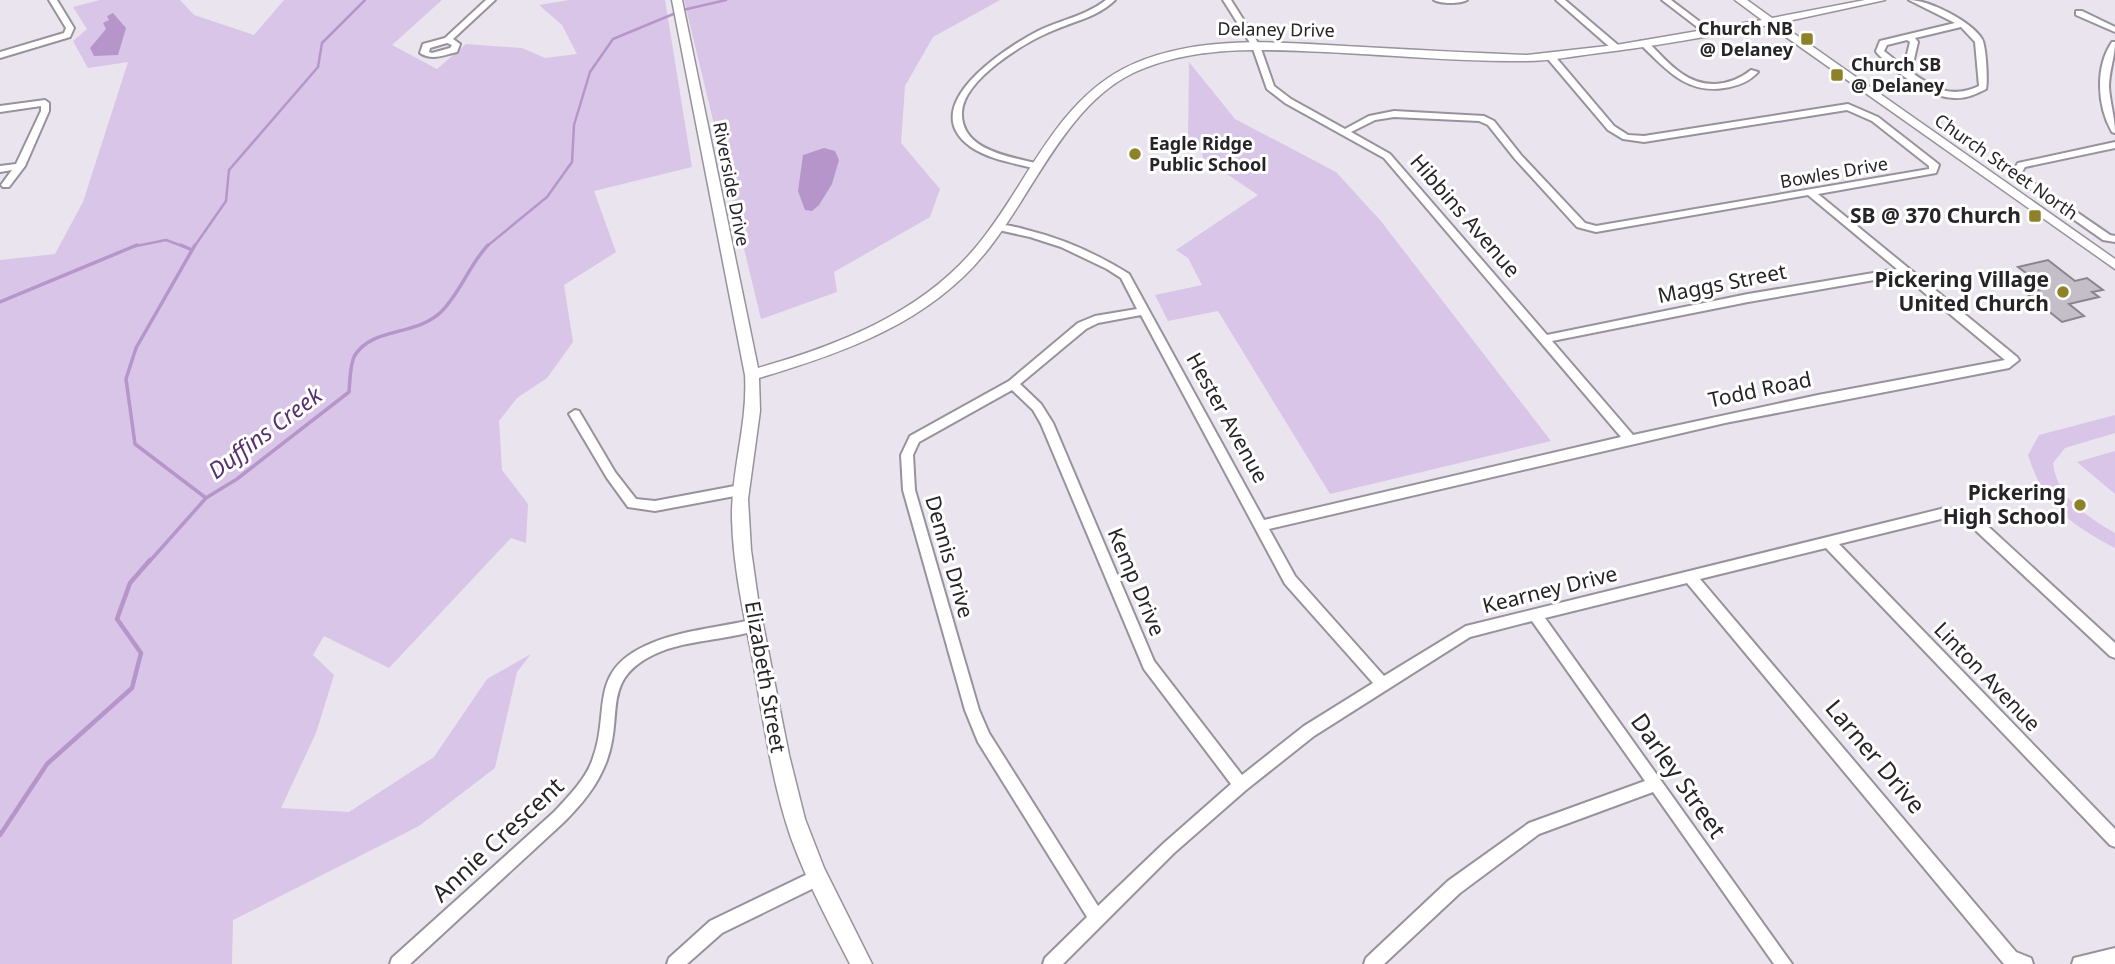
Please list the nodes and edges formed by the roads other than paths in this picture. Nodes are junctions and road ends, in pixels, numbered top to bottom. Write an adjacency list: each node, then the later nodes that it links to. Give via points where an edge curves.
1 (53, 0): 24 (street, via 70,28 67,36)
2 (491, 0): 19 (street)
3 (677, 0): 44 (street, Riverside Drive)
4 (1111, 0): 34 (street, via 1012,50 968,89 957,106 957,127 969,141)
5 (1227, 0): 22 (street)
6 (1438, 0): 7 (street)
7 (1463, 0)
8 (1560, 0): 23 (street)
9 (1666, 0): 17 (street)
10 (1740, 0): 14 (street, Church Street North)
11 (1880, 0): 14 (street, Delaney Drive)
12 (1913, 0): 15 (street)
13 (2079, 13): 16 (street)
14 (1770, 21): 17 (street, Delaney Drive); 40 (street, Church Street North)
15 (1963, 24): 18 (street); 27 (street, via 1979,41 1983,87 1946,97)
16 (2115, 30)
17 (1708, 31): 20 (street, Delaney Drive)
18 (1908, 36): 27 (street, via 1914,42); 27 (street, via 1883,43 1880,51)
19 (448, 40)
20 (1644, 43): 23 (street, Delaney Drive); 26 (street, via 1685,83 1695,87 1741,83)
21 (2115, 44): 28 (street, via 2106,54)
22 (1256, 46): 25 (street, Delaney Drive); 31 (street, Hibbins Avenue, via 1266,80 1277,94); 34 (street, Delaney Drive, via 1179,54 1125,73 1062,130)
23 (1615, 47): 25 (street, Delaney Drive)
24 (0, 55)
25 (1550, 56): 37 (street, Bowles Drive, via 1611,128 1626,138 1848,107 1875,119 1934,165 1933,171 1922,174)
26 (1755, 72)
27 (1907, 72)
28 (2111, 92): 30 (street, via 2109,122)
29 (0, 109): 33 (street, via 45,103)
30 (2115, 130)
31 (1347, 131): 37 (street, Bowles Drive, via 1394,114 1481,118 1491,123 1581,225 1596,229); 43 (street, Hibbins Avenue, via 1395,165)
32 (2115, 145): 39 (street, via 2021,165 2017,172 2107,238)
33 (20, 166): 35 (street); 36 (street)
34 (1037, 166): 38 (street, Delaney Drive)
35 (0, 169)
36 (6, 185)
37 (1811, 193): 41 (street, Todd Road)
38 (998, 227): 42 (street, Hester Avenue, via 1050,238 1113,268 1125,276); 44 (street, Delaney Drive, via 958,276 914,310 838,348)
39 (2115, 239)
40 (2115, 265)
41 (1906, 271): 43 (street, Maggs Street); 47 (street, Todd Road, via 2013,360)
42 (1144, 311): 45 (street, Dennis Drive, via 1082,326); 49 (street, Hester Avenue)
43 (1546, 339): 47 (street, Hibbins Avenue)
44 (752, 375): 48 (street, Elizabeth Street, via 752,418)
45 (1013, 384): 57 (street, Kemp Drive, via 1047,423 1149,665); 60 (street, Dennis Drive, via 914,439 908,455 909,490 983,737)
46 (575, 414): 48 (street, via 632,505 655,506)
47 (1629, 439): 49 (street, Todd Road)
48 (740, 490): 53 (street, Elizabeth Street)
49 (1262, 526): 55 (street, Hester Avenue, via 1290,580)
50 (1829, 542): 51 (street, Kearney Drive); 54 (street, Kearney Drive, via 1945,513 1961,515 1976,523); 58 (street, Linton Avenue)
51 (1690, 577): 52 (street, Kearney Drive); 68 (street, Larner Drive, via 2010,958)
52 (1535, 615): 55 (street, Kearney Drive, via 1466,632); 56 (street, Darley Street)
53 (755, 625): 59 (street, Elizabeth Street, via 782,769); 62 (street, Annie Crescent, via 652,649 623,665 613,680 600,759 583,792)
54 (2115, 652)
55 (1381, 684): 57 (street, Kearney Drive, via 1309,731)
56 (1656, 784): 66 (street, via 1534,828 1454,887); 67 (street, Darley Street)
57 (1241, 785): 60 (street, Kearney Drive)
58 (2115, 840)
59 (818, 877): 63 (street, via 716,928); 64 (street, Elizabeth Street)
60 (1096, 917): 65 (street, Kearney Drive)
61 (2115, 956): 69 (street)
62 (398, 964)
63 (675, 964)
64 (861, 964)
65 (1051, 964)
66 (1372, 964)
67 (1784, 964)
68 (2025, 964)
69 (2080, 964)

